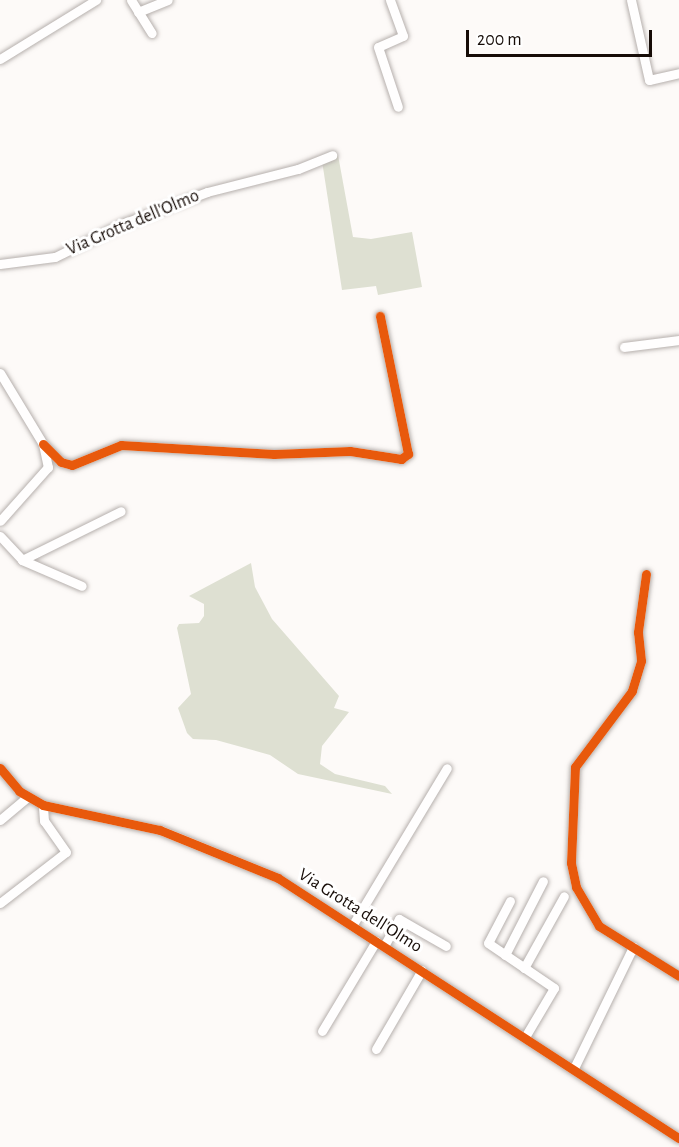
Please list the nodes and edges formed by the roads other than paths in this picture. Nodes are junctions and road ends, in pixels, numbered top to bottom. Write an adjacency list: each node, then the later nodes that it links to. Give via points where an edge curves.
1 (96, 0): 8 (street)
2 (131, 0): 6 (street)
3 (168, 0): 6 (street)
4 (390, 0): 10 (street, via 403,36 378,47)
5 (631, 0): 9 (street, via 650,80)
6 (138, 12): 7 (street)
7 (152, 33)
8 (0, 59)
9 (679, 73)
10 (398, 107)
11 (332, 154): 12 (street, Via Grotta dell'Olmo, via 298,169 207,192 122,224 55,257)
12 (0, 264)
13 (380, 316): 17 (street, via 408,454 401,459 350,451 274,454 121,445 72,465 61,462)
14 (679, 340): 15 (street)
15 (624, 347)
16 (0, 373): 17 (street)
17 (43, 444): 19 (street, via 48,467)
18 (121, 511): 21 (street)
19 (0, 521)
20 (0, 536): 21 (street)
21 (22, 560): 23 (street)
22 (646, 574): 36 (street, via 638,632 641,661 632,691 575,767 573,781 576,820 571,863 576,887 599,926)
23 (82, 586)
24 (0, 768): 26 (street, Via Grotta dell'Olmo)
25 (447, 768): 33 (street)
26 (27, 797): 27 (street, Via Grotta dell'Olmo); 28 (street)
27 (43, 805): 32 (street, via 44,821 66,852); 33 (street, Via Grotta dell'Olmo, via 159,830 278,878)
28 (0, 820)
29 (543, 881): 37 (street)
30 (564, 896): 38 (street)
31 (510, 901): 37 (street, via 488,943)
32 (0, 903)
33 (352, 926): 34 (street, Via Grotta dell'Olmo)
34 (380, 943): 35 (street, via 399,919); 39 (street, Via Grotta dell'Olmo); 41 (street)
35 (446, 946)
36 (633, 947): 40 (street); 44 (street)
37 (505, 955): 38 (street)
38 (524, 968): 42 (street, via 554,988)
39 (422, 970): 42 (street, Via Grotta dell'Olmo); 43 (street)
40 (679, 976)
41 (322, 1031)
42 (525, 1037): 44 (street, Via Grotta dell'Olmo)
43 (376, 1049)
44 (574, 1068): 45 (street, Via Grotta dell'Olmo)
45 (679, 1138)

